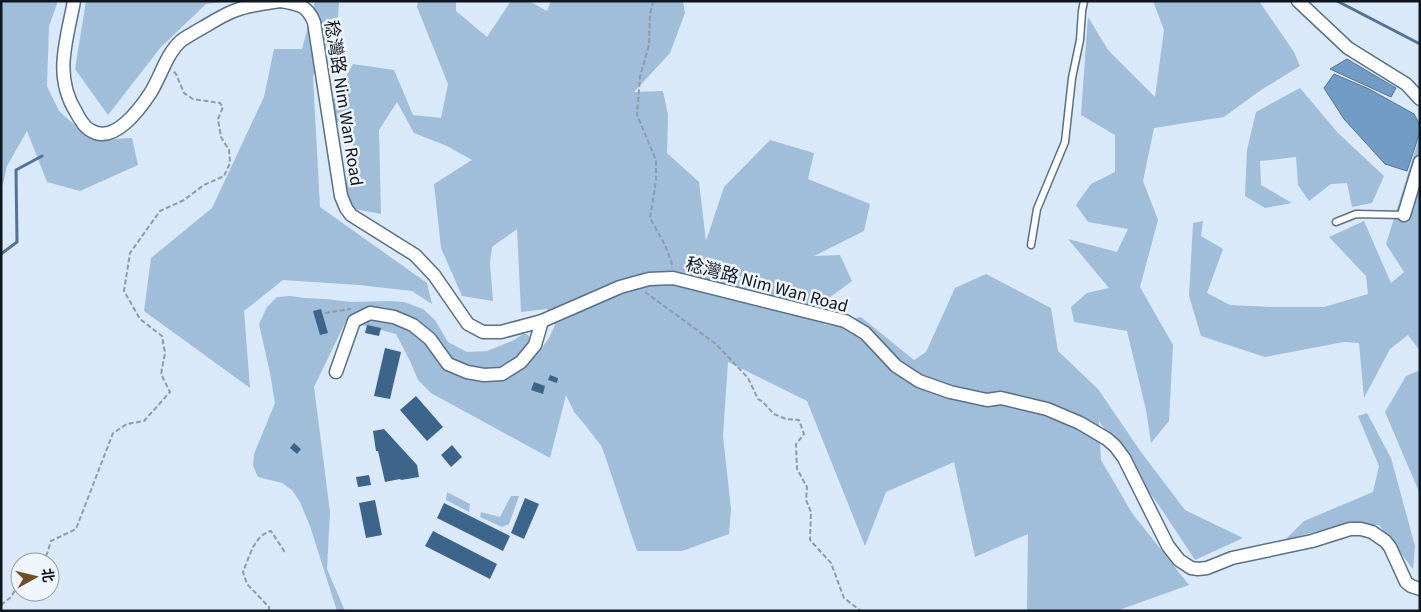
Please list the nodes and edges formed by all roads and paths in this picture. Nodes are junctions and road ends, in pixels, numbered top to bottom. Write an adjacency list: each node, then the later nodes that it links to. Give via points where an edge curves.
1 (74, 1): 6 (street, 稔灣路 Nim Wan Road, via 63,75 73,107 89,130 105,134 118,129 140,108)
2 (280, 1): 6 (street, 稔灣路 Nim Wan Road, via 225,15 181,41); 14 (street, 稔灣路 Nim Wan Road, via 304,8 314,22 341,196 351,215 414,255 434,275 468,324 484,332 501,332)
3 (653, 1): 12 (path, via 637,114 656,160 650,218 672,264)
4 (1084, 1): 11 (lane, via 1065,142 1037,209)
5 (1298, 1): 7 (street, via 1348,48 1406,84)
6 (165, 65): 16 (path, via 176,74 184,94 193,99 220,103 223,107 218,119 230,163 224,176 160,211 130,253 124,291 140,319 162,336 165,353 161,374 170,392 144,421 127,424 113,433 76,529 51,541)
7 (1420, 99)
8 (1420, 162): 9 (street)
9 (1404, 215): 10 (lane, via 1356,214)
10 (1336, 222)
11 (1031, 245)
12 (672, 278): 13 (street, 稔灣路 Nim Wan Road); 18 (street, 稔灣路 Nim Wan Road, via 845,321 864,332 896,366 919,381 950,392 987,400 1001,398 1047,409 1080,423 1115,446 1168,546 1179,560 1191,568 1207,568 1232,558 1361,529 1385,541 1406,582)
13 (633, 283): 14 (street, 稔灣路 Nim Wan Road); 20 (path, via 716,344 748,378 758,399 774,414 799,420 804,434 796,444 797,469 807,486 806,500 811,512 810,540 831,563 844,598)
14 (542, 321): 15 (street, via 535,346 521,362 502,374 484,376 448,364 430,339 413,325 394,317 370,313 354,321)
15 (336, 372)
16 (47, 552)
17 (286, 554): 19 (path, via 271,531 267,532 253,546 243,572 247,584 269,607)
18 (1420, 589)
19 (269, 611)
20 (861, 611)

